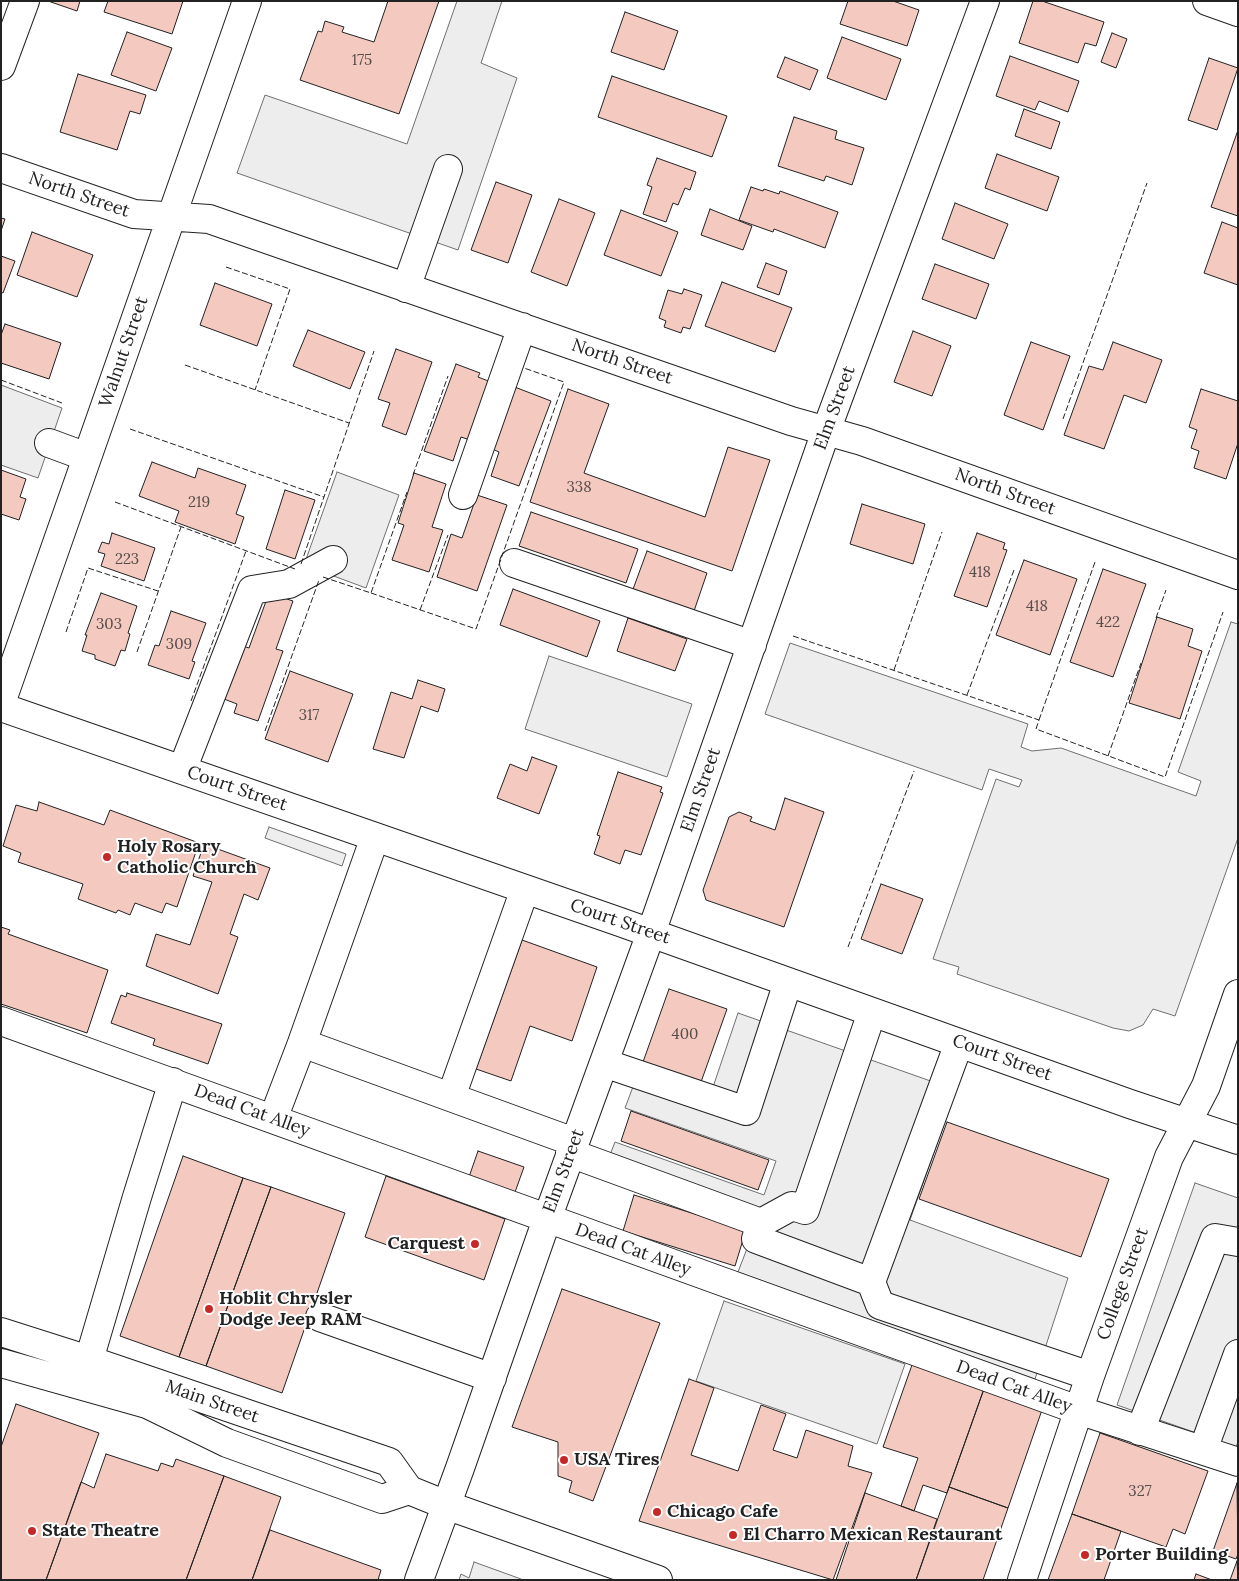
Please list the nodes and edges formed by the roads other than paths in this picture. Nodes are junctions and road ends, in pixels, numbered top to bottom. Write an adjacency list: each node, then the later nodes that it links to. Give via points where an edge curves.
1 (25, 1): 6 (street)
2 (247, 1): 9 (street, Walnut Street)
3 (984, 1): 12 (street, Elm Street)
4 (1207, 1): 5 (street)
5 (1238, 12)
6 (1, 66)
7 (1, 168): 9 (street, North Street, via 134,214)
8 (448, 169): 10 (street)
9 (172, 217): 10 (street, North Street, via 209,219); 14 (street, Walnut Street)
10 (406, 288): 11 (street, North Street)
11 (522, 327): 12 (street, North Street); 15 (street)
12 (826, 431): 18 (street, North Street); 19 (street, Elm Street)
13 (49, 443): 14 (street)
14 (87, 457): 20 (street, Walnut Street)
15 (463, 495)
16 (333, 560): 22 (street, via 289,584 252,590)
17 (514, 564): 19 (street)
18 (1238, 575)
19 (752, 645): 25 (street, Elm Street)
20 (1, 703)
21 (1, 707): 22 (street, Court Street)
22 (182, 770): 23 (street, Court Street)
23 (375, 837): 24 (street, Court Street); 30 (street)
24 (525, 889): 25 (street, Court Street); 34 (street)
25 (651, 933): 26 (street, Court Street); 32 (street, Elm Street)
26 (788, 982): 28 (street, Court Street); 32 (street, via 746,1111)
27 (1238, 994): 36 (street, College Street, via 1206,1086)
28 (872, 1012): 31 (street, Court Street); 40 (street, via 805,1210 792,1206)
29 (1, 1021): 33 (street, Dead Cat Alley)
30 (302, 1043): 34 (street); 35 (street)
31 (959, 1043): 36 (street, Court Street); 42 (street)
32 (604, 1063): 38 (street, Elm Street)
33 (173, 1082): 35 (street, Dead Cat Alley); 46 (street)
34 (450, 1097): 38 (street)
35 (273, 1119): 39 (street, Dead Cat Alley)
36 (1186, 1123): 37 (street, Court Street); 48 (street, College Street, via 1168,1157)
37 (1238, 1140)
38 (572, 1148): 39 (street, Elm Street); 40 (street)
39 (547, 1219): 49 (street, Elm Street); 50 (street, Dead Cat Alley)
40 (758, 1231): 42 (street)
41 (1238, 1242): 51 (street, via 1215,1238)
42 (871, 1282): 48 (street, via 880,1305)
43 (320, 1316): 49 (street)
44 (1, 1332): 46 (street, Main Street)
45 (1238, 1354): 52 (street)
46 (89, 1360): 54 (street, Main Street, via 389,1462)
47 (1, 1363): 54 (street, Main Street, via 147,1404 227,1443 382,1499)
48 (1090, 1376): 50 (street, College Street)
49 (492, 1378): 55 (street, Elm Street)
50 (1078, 1410): 51 (street, Dead Cat Alley); 58 (street, College Street)
51 (1140, 1431): 52 (street, Dead Cat Alley)
52 (1203, 1450): 53 (street, Dead Cat Alley)
53 (1238, 1462)
54 (409, 1490): 55 (street)
55 (446, 1505): 56 (street, Elm Street); 57 (street)
56 (419, 1580)
57 (658, 1580)
58 (1022, 1580)

